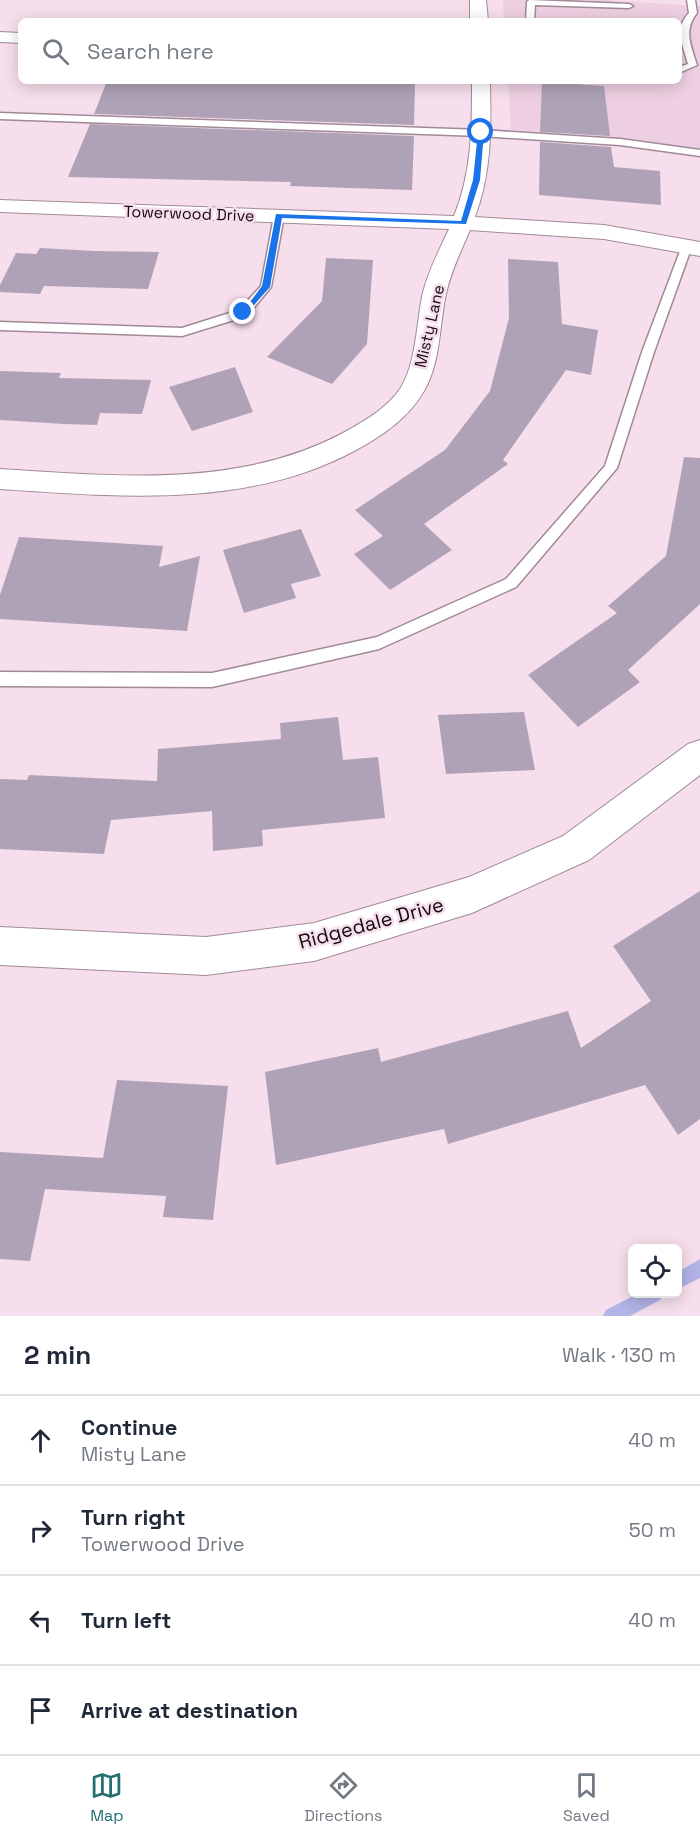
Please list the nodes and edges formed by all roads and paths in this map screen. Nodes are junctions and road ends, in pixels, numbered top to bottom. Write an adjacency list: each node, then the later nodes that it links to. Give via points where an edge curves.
1 (478, 0): 5 (street)
2 (692, 0): 9 (lane, via 693,14 685,19 683,28 693,65)
3 (573, 2): 4 (lane); 6 (lane, via 531,2)
4 (630, 7)
5 (479, 18)
6 (530, 18)
7 (0, 37): 8 (street)
8 (18, 38)
9 (682, 69)
10 (481, 84): 12 (street, Misty Lane)
11 (0, 116): 12 (lane)
12 (481, 132): 13 (lane, via 620,142); 16 (street, Misty Lane, via 477,180)
13 (700, 153)
14 (0, 206): 15 (street, Towerwood Drive)
15 (279, 216): 16 (street, Towerwood Drive); 18 (lane, via 266,287 243,312 182,332)
16 (464, 223): 17 (street, Towerwood Drive, via 604,232); 19 (street, Misty Lane, via 439,279 427,346 412,390 382,422 345,446 296,468 201,483 80,484)
17 (693, 248): 20 (lane, via 648,352 611,468 511,583 379,643 213,680)
18 (0, 326)
19 (0, 479)
20 (0, 679)
21 (700, 755): 22 (street, Ridgedale Drive, via 576,848 472,895 314,942 206,956)
22 (0, 946)

